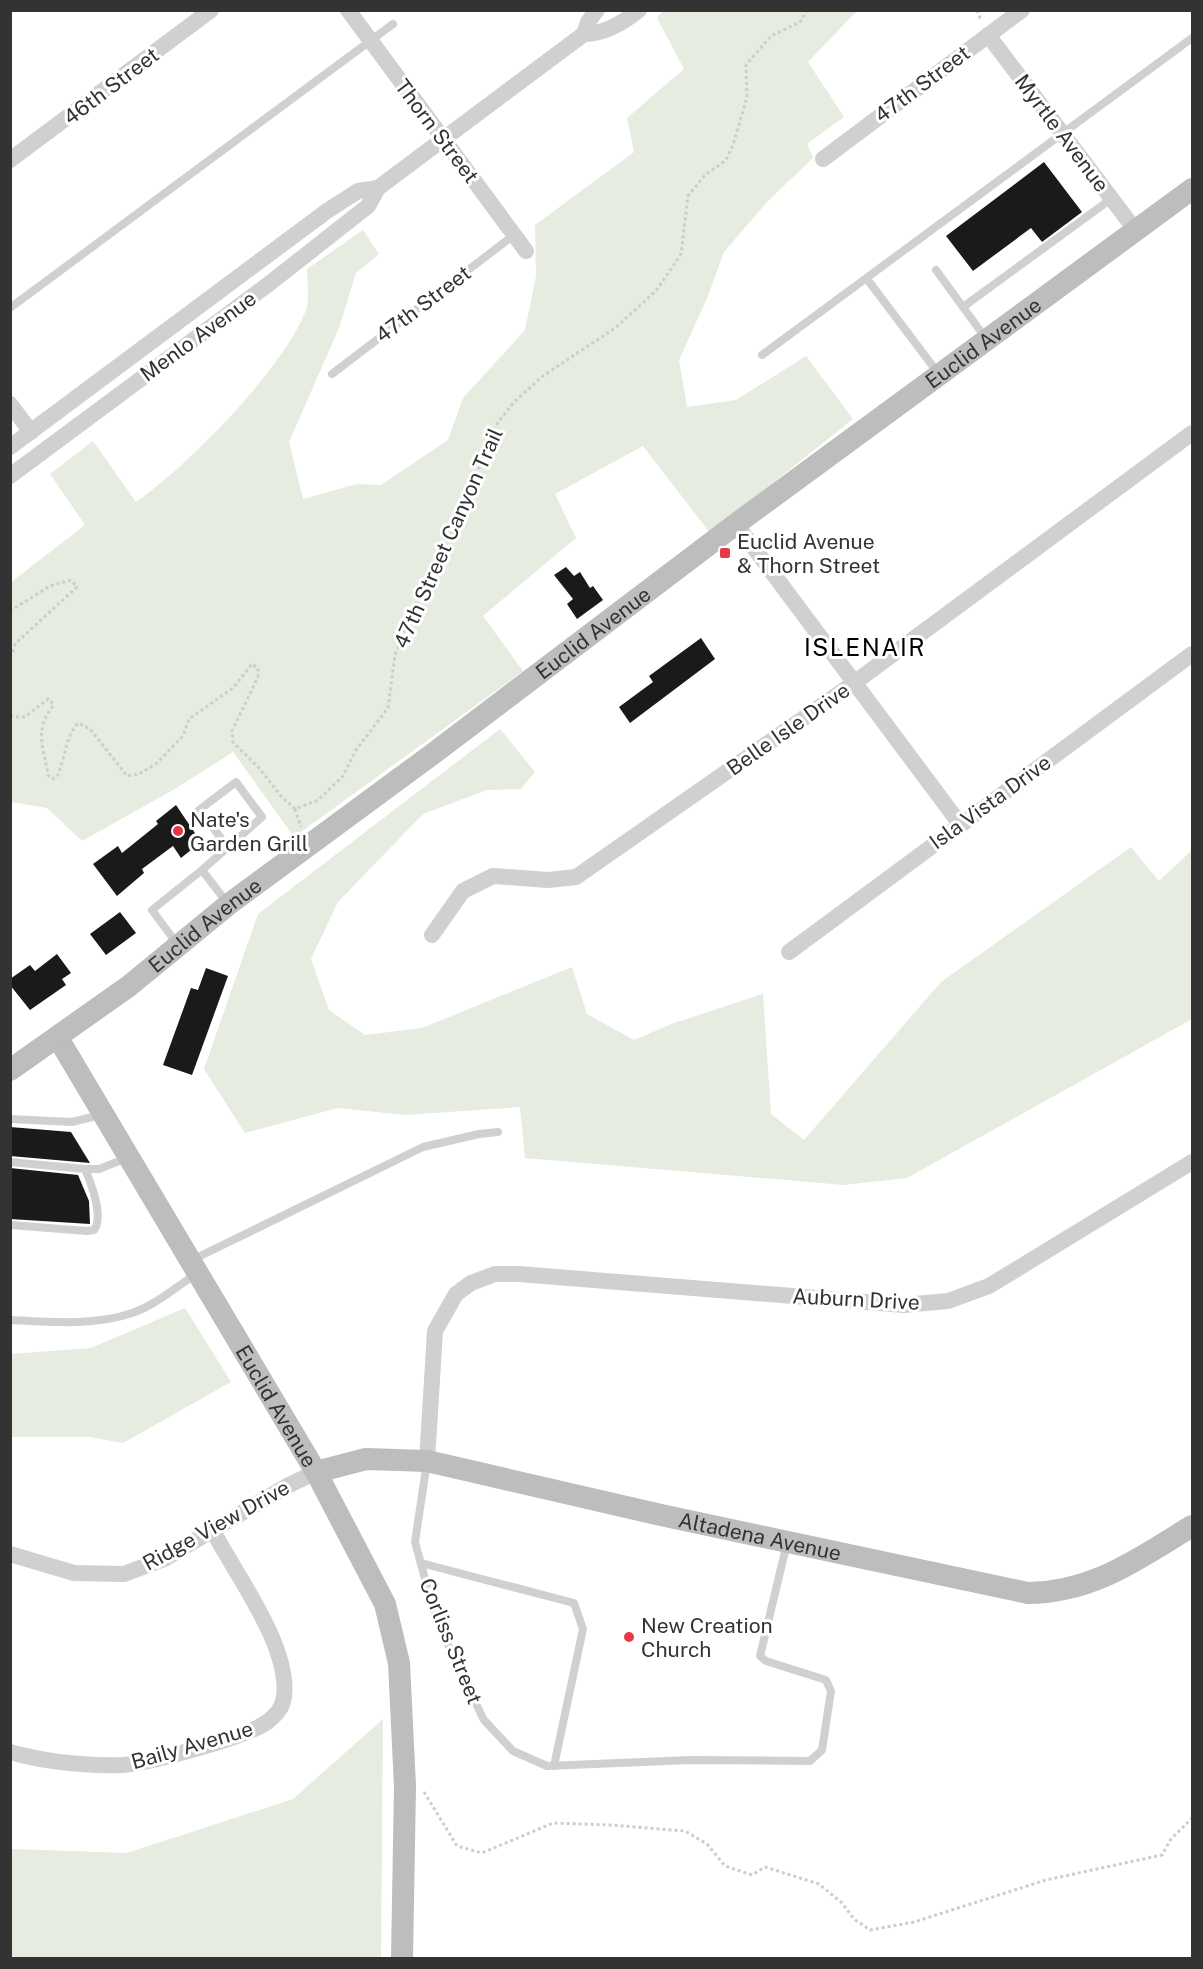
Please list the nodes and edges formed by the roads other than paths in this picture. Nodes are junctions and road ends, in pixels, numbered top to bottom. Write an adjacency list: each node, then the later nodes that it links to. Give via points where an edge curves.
1 (211, 10): 14 (street, 46th Street)
2 (348, 10): 10 (street, Thorn Street)
3 (597, 10): 7 (street, Menlo Avenue)
4 (639, 10): 7 (street, Menlo Avenue, via 598,34)
5 (1022, 10): 8 (street, 47th Street)
6 (393, 24): 10 (lane)
7 (584, 34): 12 (street, Menlo Avenue)
8 (988, 35): 11 (street, Myrtle Avenue); 13 (street, 47th Street)
9 (1192, 39): 11 (lane)
10 (371, 41): 12 (street, Thorn Street); 24 (lane)
11 (1062, 134): 17 (street, Myrtle Avenue); 22 (lane)
12 (444, 140): 15 (street, Menlo Avenue); 19 (street, Thorn Street)
13 (823, 159)
14 (10, 160)
15 (378, 188): 30 (street, Menlo Avenue, via 358,191 327,211); 33 (street, Menlo Avenue, via 368,206 279,276)
16 (1192, 189): 18 (main road, Euclid Avenue)
17 (1111, 199): 18 (street, Myrtle Avenue); 23 (lane)
18 (1136, 231): 25 (main road, Euclid Avenue)
19 (514, 235): 20 (street, Thorn Street); 27 (lane, 47th Street)
20 (526, 251)
21 (936, 270): 23 (lane)
22 (867, 279): 26 (lane); 28 (lane)
23 (963, 306): 25 (lane)
24 (10, 308)
25 (987, 340): 28 (main road, Euclid Avenue)
26 (762, 355)
27 (332, 374)
28 (940, 375): 34 (main road, Euclid Avenue)
29 (10, 404): 30 (street)
30 (31, 432): 32 (street, Menlo Avenue)
31 (1192, 433): 36 (street, Belle Isle Drive)
32 (10, 447)
33 (10, 476)
34 (736, 524): 36 (street); 40 (main road, Euclid Avenue)
35 (1192, 654): 37 (street, Isla Vista Drive)
36 (854, 684): 37 (street); 41 (street, Belle Isle Drive, via 576,877 548,880 492,876 463,891)
37 (960, 824): 43 (street, Isla Vista Drive)
38 (227, 846): 38 (lane, via 262,817 236,782 199,810); 39 (lane)
39 (202, 870): 40 (lane); 42 (lane, via 152,910)
40 (229, 904): 42 (main road, Euclid Avenue)
41 (432, 935)
42 (177, 944): 44 (main road, Euclid Avenue, via 129,986)
43 (789, 952)
44 (58, 1038): 45 (main road); 46 (main road, Euclid Avenue)
45 (10, 1070)
46 (104, 1114): 47 (lane, via 72,1122); 49 (main road, Euclid Avenue)
47 (10, 1119)
48 (498, 1132): 54 (lane, via 423,1148)
49 (128, 1157): 52 (lane, via 99,1169); 54 (main road, Euclid Avenue)
50 (10, 1162): 52 (lane)
51 (1192, 1162): 55 (street, Auburn Drive, via 989,1286 948,1301 904,1305)
52 (85, 1169): 53 (lane, via 95,1195 94,1230)
53 (10, 1225)
54 (194, 1267): 56 (lane, via 134,1313 108,1319); 58 (main road, Euclid Avenue)
55 (519, 1274): 57 (street, Corliss Street, via 495,1274 471,1283 456,1294 435,1331)
56 (10, 1320)
57 (427, 1461): 58 (main road, Altadena Avenue, via 366,1459); 61 (main road, Altadena Avenue); 63 (lane, Corliss Street, via 415,1542)
58 (316, 1472): 60 (street, Ridge View Drive); 66 (main road, Euclid Avenue, via 375,1582 392,1623 399,1663 405,1786)
59 (1192, 1526): 61 (main road, Altadena Avenue, via 1102,1579 1072,1589 1041,1593 1014,1591)
60 (213, 1531): 62 (street, Ridge View Drive, via 164,1559 124,1574 74,1573); 64 (street, Baily Avenue, via 262,1615 277,1653 284,1683 279,1712 249,1731 162,1758 124,1765 77,1763)
61 (787, 1542): 65 (lane, Corliss Street, via 760,1656 826,1680 831,1690 822,1750 810,1761 690,1760)
62 (10, 1554)
63 (421, 1563): 65 (lane, Corliss Street, via 451,1652 484,1720 513,1751); 65 (lane, via 574,1604 583,1629)
64 (10, 1752)
65 (554, 1766)
66 (402, 1959)

